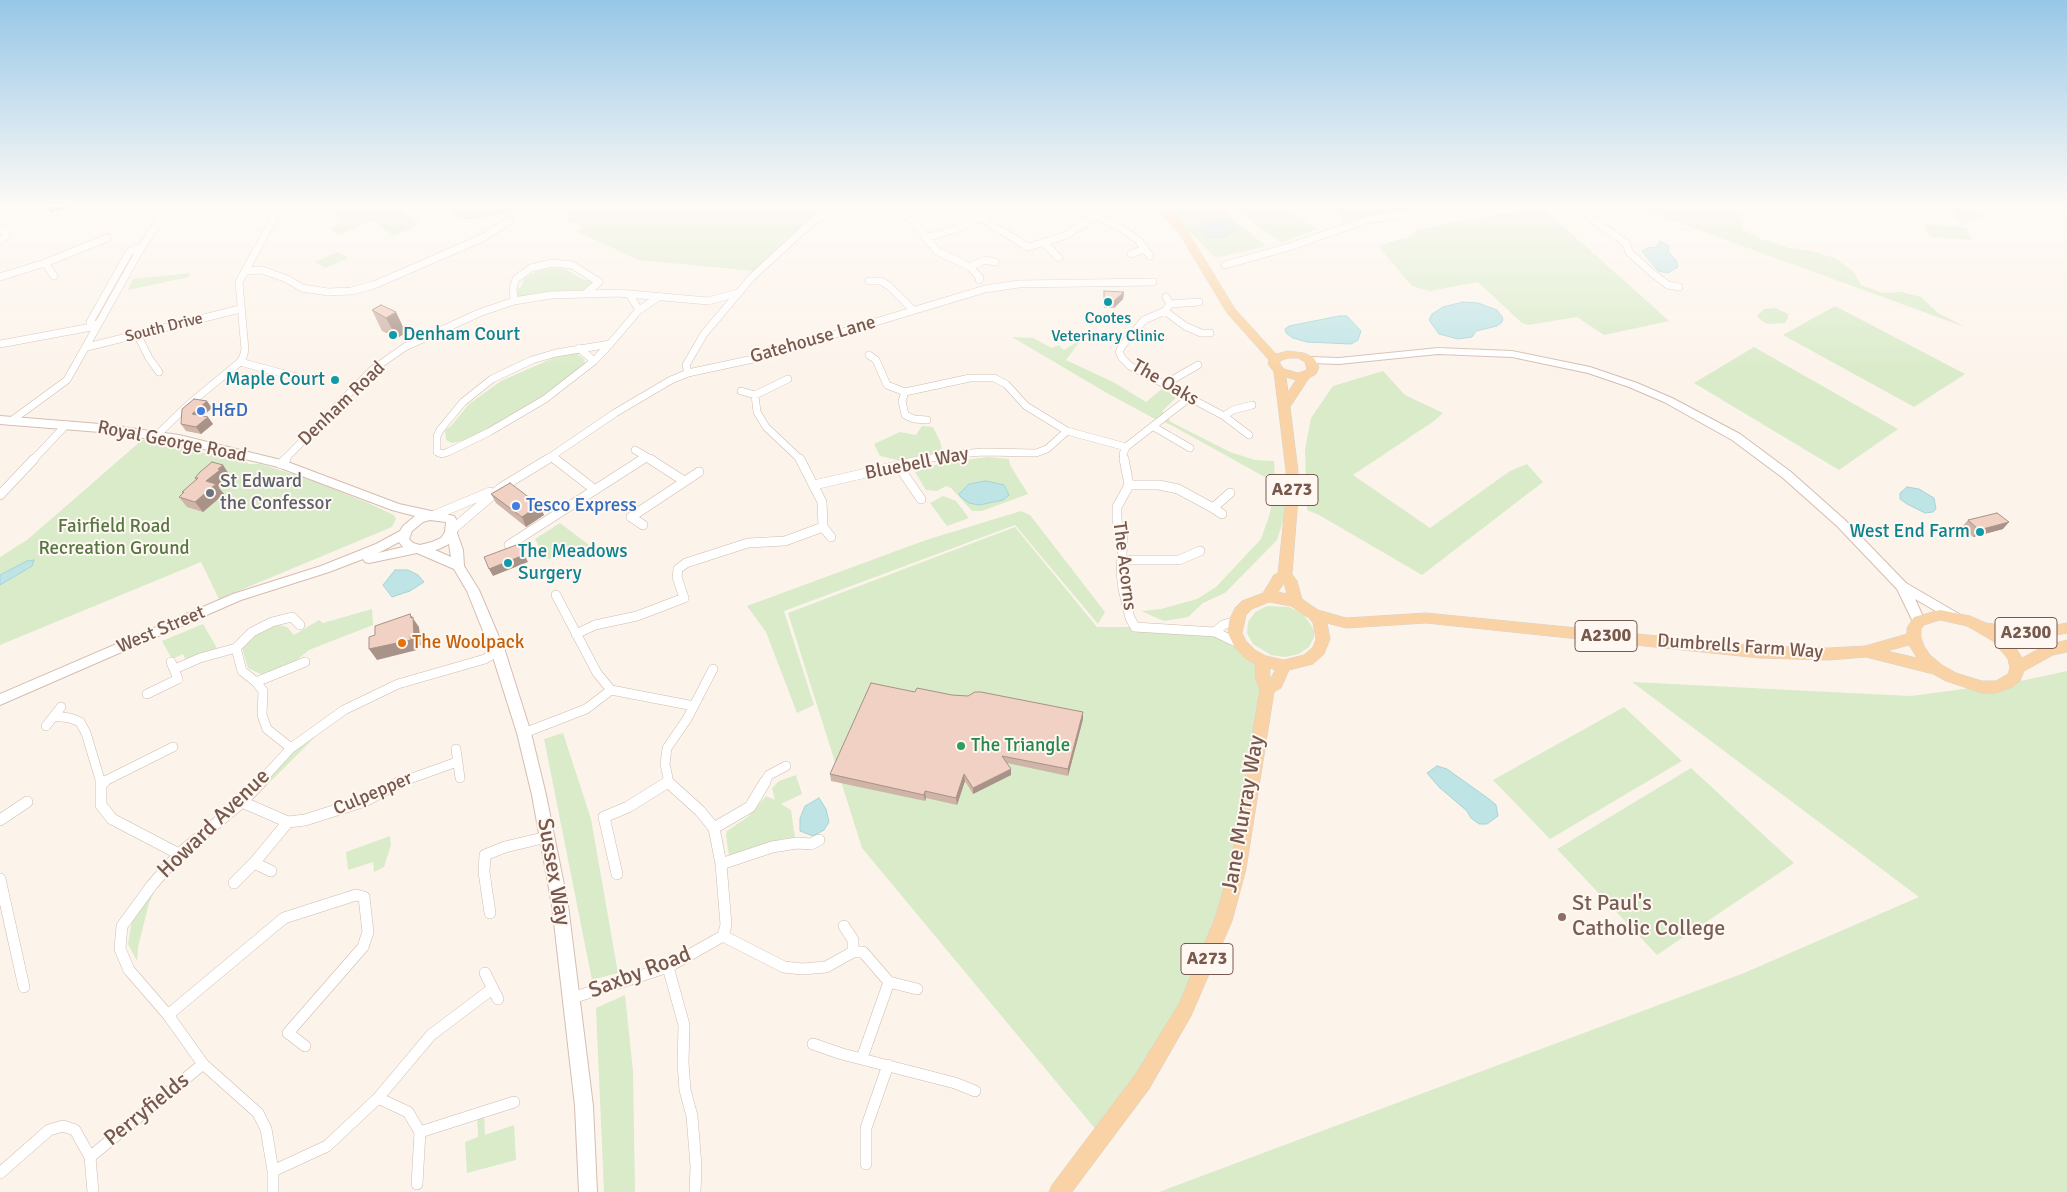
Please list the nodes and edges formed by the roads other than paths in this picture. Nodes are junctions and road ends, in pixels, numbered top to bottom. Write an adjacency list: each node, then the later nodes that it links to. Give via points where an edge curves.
1 (48, 262): 11 (street)
2 (133, 262): 35 (street)
3 (250, 262): 14 (street)
4 (428, 262): 14 (street, via 374,285 351,291 302,288 262,270)
5 (769, 262): 23 (street)
6 (959, 262): 13 (street)
7 (981, 262): 13 (street)
8 (1201, 262): 38 (main road, via 1231,311)
9 (1237, 262): 12 (street)
10 (1640, 262): 21 (street, via 1668,285)
11 (45, 263): 15 (street); 16 (street)
12 (1225, 265)
13 (970, 267): 17 (street)
14 (245, 271): 30 (street, via 240,282)
15 (54, 276)
16 (0, 277)
17 (980, 280)
18 (869, 281): 32 (street, via 881,281)
19 (598, 282): 22 (street, Denham Road); 24 (street); 27 (street, Denham Road, via 572,265 540,265 516,279)
20 (1153, 282): 32 (street, Gatehouse Lane, via 1019,284 985,288)
21 (1680, 287)
22 (618, 293): 24 (street, Denham Road); 25 (street, Denham Road)
23 (738, 293): 28 (street, Denham Road); 34 (street)
24 (586, 294): 27 (street, Denham Road)
25 (629, 294): 26 (street, Denham Road); 31 (street)
26 (660, 296): 28 (street, Denham Road); 31 (street)
27 (514, 301): 76 (street, Denham Road, via 438,330 405,347 372,370)
28 (708, 301): 34 (street)
29 (1199, 302): 33 (street, The Oaks, via 1168,300)
30 (240, 308): 37 (street, South Drive); 47 (street, via 245,350)
31 (639, 310): 40 (street)
32 (913, 310): 52 (street, Gatehouse Lane, via 753,359)
33 (1165, 311): 36 (street, via 1184,326); 56 (street, The Oaks, via 1144,320 1119,352 1130,366)
34 (721, 312): 52 (street, via 686,365)
35 (97, 326): 39 (street); 41 (street)
36 (1210, 333)
37 (137, 334): 41 (street, South Drive); 50 (street)
38 (1255, 338): 43 (main road); 45 (main road)
39 (0, 344)
40 (610, 344): 42 (street); 46 (street)
41 (87, 347): 64 (street, via 67,380)
42 (580, 348): 46 (street); 46 (street, via 532,360 492,379 462,402 436,440 462,446 545,399)
43 (1288, 354): 45 (main road); 48 (main road, via 1300,355)
44 (869, 355): 58 (street, via 876,360 888,385)
45 (1275, 360): 51 (main road)
46 (594, 361)
47 (240, 362): 54 (street); 69 (street)
48 (1312, 364): 53 (main road, via 1309,374); 103 (street, via 1438,351 1512,354 1595,371 1633,385 1726,430 1772,464 1841,523)
49 (1198, 365): 56 (street)
50 (159, 372)
51 (1280, 372): 53 (main road, via 1291,377); 62 (main road, A273)
52 (688, 373): 74 (street, Gatehouse Lane, via 622,408)
53 (1304, 376): 62 (main road)
54 (296, 377)
55 (788, 379): 59 (street)
56 (1165, 384): 60 (street, The Oaks)
57 (741, 391): 59 (street)
58 (905, 392): 65 (street, via 902,401 905,415); 68 (street, via 970,378 994,378 1006,384 1026,406)
59 (755, 395): 80 (street, via 757,412 766,426 800,459)
60 (1190, 398): 63 (street, The Oaks); 67 (street)
61 (1252, 405): 63 (street)
62 (1285, 406): 102 (main road, A273, via 1292,498)
63 (1224, 416): 70 (street, The Oaks)
64 (6, 420): 66 (street, Royal George Road)
65 (927, 420)
66 (66, 425): 69 (street, Royal George Road); 85 (street)
67 (1154, 427): 71 (street); 72 (street)
68 (1067, 431): 71 (street); 77 (street, Bluebell Way, via 1047,449 1036,453 946,455)
69 (157, 435): 76 (street, Royal George Road)
70 (1249, 435)
71 (1126, 447): 81 (street, via 1123,454)
72 (1190, 448)
73 (635, 450): 75 (street)
74 (552, 457): 82 (street, Gatehouse Lane); 83 (street)
75 (646, 457): 79 (street); 83 (street)
76 (281, 464): 87 (street, Royal George Road)
77 (899, 467): 80 (street, Bluebell Way); 86 (street)
78 (698, 472): 79 (street)
79 (684, 481): 91 (street, via 631,517)
80 (814, 485): 92 (street, via 822,502)
81 (1129, 485): 88 (street, via 1178,489); 99 (street, The Acorns, via 1117,507 1117,521 1123,536)
82 (502, 487): 90 (street, Gatehouse Lane); 94 (street, Gatehouse Lane)
83 (595, 490): 96 (street)
84 (1230, 493): 88 (street)
85 (0, 495)
86 (921, 499)
87 (396, 507): 90 (street, Royal George Road); 93 (street, via 409,520)
88 (1213, 508): 89 (street)
89 (1222, 514)
90 (433, 516): 93 (street, West Street, via 419,519); 94 (street, via 450,519)
91 (643, 525)
92 (823, 527): 95 (street); 105 (street, via 785,542 748,543 686,563 678,569 677,577)
93 (407, 530): 97 (street, via 405,544); 101 (street, West Street, via 380,548)
94 (452, 531): 97 (street, West Street, via 439,544); 100 (street, Sussex Way)
95 (831, 538)
96 (510, 545)
97 (417, 549): 100 (street); 101 (street, West Street)
98 (1200, 551): 99 (street, via 1179,560)
99 (1122, 560): 117 (street, The Acorns, via 1123,589 1135,627)
100 (458, 566): 124 (street, Sussex Way, via 473,590)
101 (325, 568): 136 (street, West Street, via 237,597)
102 (1285, 575): 106 (main road); 107 (main road, A273)
103 (1902, 586): 110 (street); 112 (street)
104 (556, 595): 118 (street)
105 (684, 598): 108 (street); 118 (street, via 637,616 595,625)
106 (1268, 598): 107 (main road); 111 (main road, via 1247,605)
107 (1296, 602): 109 (main road)
108 (691, 605)
109 (1314, 614): 113 (main road, Dumbrells Farm Way / A2300); 120 (main road)
110 (1955, 617): 112 (main road, via 1940,615); 115 (main road)
111 (1236, 621): 117 (street); 121 (main road)
112 (1919, 621): 119 (main road, via 1914,628)
113 (1346, 623): 120 (main road); 125 (main road, Dumbrells Farm Way / A2300, via 1426,618 1759,652)
114 (300, 625): 123 (street, via 292,617 272,622 252,632)
115 (1984, 628): 116 (main road, A2300, via 2035,634); 129 (main road, via 2008,647)
116 (2067, 628)
117 (1214, 632): 121 (street)
118 (576, 634): 134 (street)
119 (1914, 638): 125 (main road, Dumbrells Farm Way / A2300); 131 (main road, via 1925,659)
120 (1324, 639): 128 (main road, via 1319,650 1308,660)
121 (1240, 644): 126 (main road)
122 (2067, 646): 129 (main road, A2300, via 2049,650)
123 (236, 648): 132 (street, via 242,671); 135 (street, via 173,665 178,679)
124 (498, 651): 141 (street, Sussex Way); 143 (street, Howard Avenue, via 485,658 398,684 344,710)
125 (1865, 652): 131 (main road, Dumbrells Farm Way / A2300)
126 (1262, 661): 128 (main road); 133 (main road, Jane Murray Way / A273)
127 (305, 662): 132 (street)
128 (1284, 666): 133 (main road, Jane Murray Way / A273, via 1276,684)
129 (2017, 668): 131 (main road, via 2008,683 1996,687 1967,684)
130 (713, 669): 137 (street)
131 (1937, 669)
132 (256, 682): 143 (street, via 263,691 262,714 267,729)
133 (1267, 689): 194 (main road, Jane Murray Way / A273, via 1238,869 1223,921 1185,1010 1142,1082)
134 (610, 690): 137 (street); 141 (street, via 586,709)
135 (147, 694)
136 (0, 700)
137 (694, 706): 148 (street, via 667,748)
138 (61, 707): 139 (street)
139 (54, 716): 140 (street); 149 (street, via 80,722)
140 (46, 726)
141 (524, 733): 155 (street, Sussex Way)
142 (173, 747): 149 (street)
143 (291, 748): 151 (street, Howard Avenue)
144 (456, 749): 145 (street)
145 (457, 762): 147 (street); 153 (street, Culpepper, via 403,780 365,801 305,820)
146 (786, 766): 154 (street, via 769,775 750,807)
147 (460, 778)
148 (668, 782): 154 (street); 161 (street, via 628,807 604,817)
149 (101, 783): 157 (street, via 101,805 112,819)
150 (27, 802): 152 (street)
151 (242, 802): 153 (street); 157 (street, Howard Avenue)
152 (0, 820)
153 (288, 822): 158 (street)
154 (714, 828): 159 (street)
155 (547, 837): 164 (street, via 485,855); 174 (street, Sussex Way)
156 (819, 840): 159 (street, via 811,844 772,847)
157 (179, 854): 175 (street, Howard Avenue, via 122,926 120,949 129,970)
158 (254, 863): 160 (street); 163 (street)
159 (720, 864): 166 (street, via 726,925)
160 (271, 871)
161 (617, 874)
162 (0, 879): 171 (street)
163 (234, 883)
164 (490, 913)
165 (844, 926): 167 (street, via 854,940)
166 (723, 936): 167 (street, via 784,967 826,967); 168 (street, Saxby Road)
167 (853, 952): 170 (street, via 863,952)
168 (668, 967): 174 (street, Saxby Road); 193 (street, via 684,1025 683,1064 692,1116)
169 (485, 973): 173 (street)
170 (889, 982): 172 (street); 178 (street)
171 (24, 987)
172 (917, 989)
173 (495, 994): 182 (street, via 431,1035)
174 (572, 998): 192 (street, Sussex Way, via 584,1106)
175 (168, 1015): 177 (street, via 284,918 356,895 364,897 368,932 362,947 288,1033); 179 (street, Howard Avenue)
176 (813, 1044): 178 (street)
177 (305, 1046)
178 (862, 1058): 180 (street)
179 (203, 1064): 185 (street, Perryfields); 187 (street, Howard Avenue, via 258,1112 266,1129)
180 (888, 1065): 181 (street); 186 (street, via 866,1128)
181 (975, 1091)
182 (378, 1098): 184 (street, via 408,1112); 187 (street, via 326,1146)
183 (514, 1102): 184 (street)
184 (420, 1132): 189 (street)
185 (90, 1157): 188 (street, Perryfields, via 75,1130 63,1126 48,1130); 190 (street, Perryfields)
186 (866, 1164)
187 (273, 1171): 191 (street, Howard Avenue)
188 (0, 1173)
189 (417, 1184)
190 (92, 1192)
191 (273, 1192)
192 (588, 1192)
193 (695, 1192)
194 (1059, 1192)

